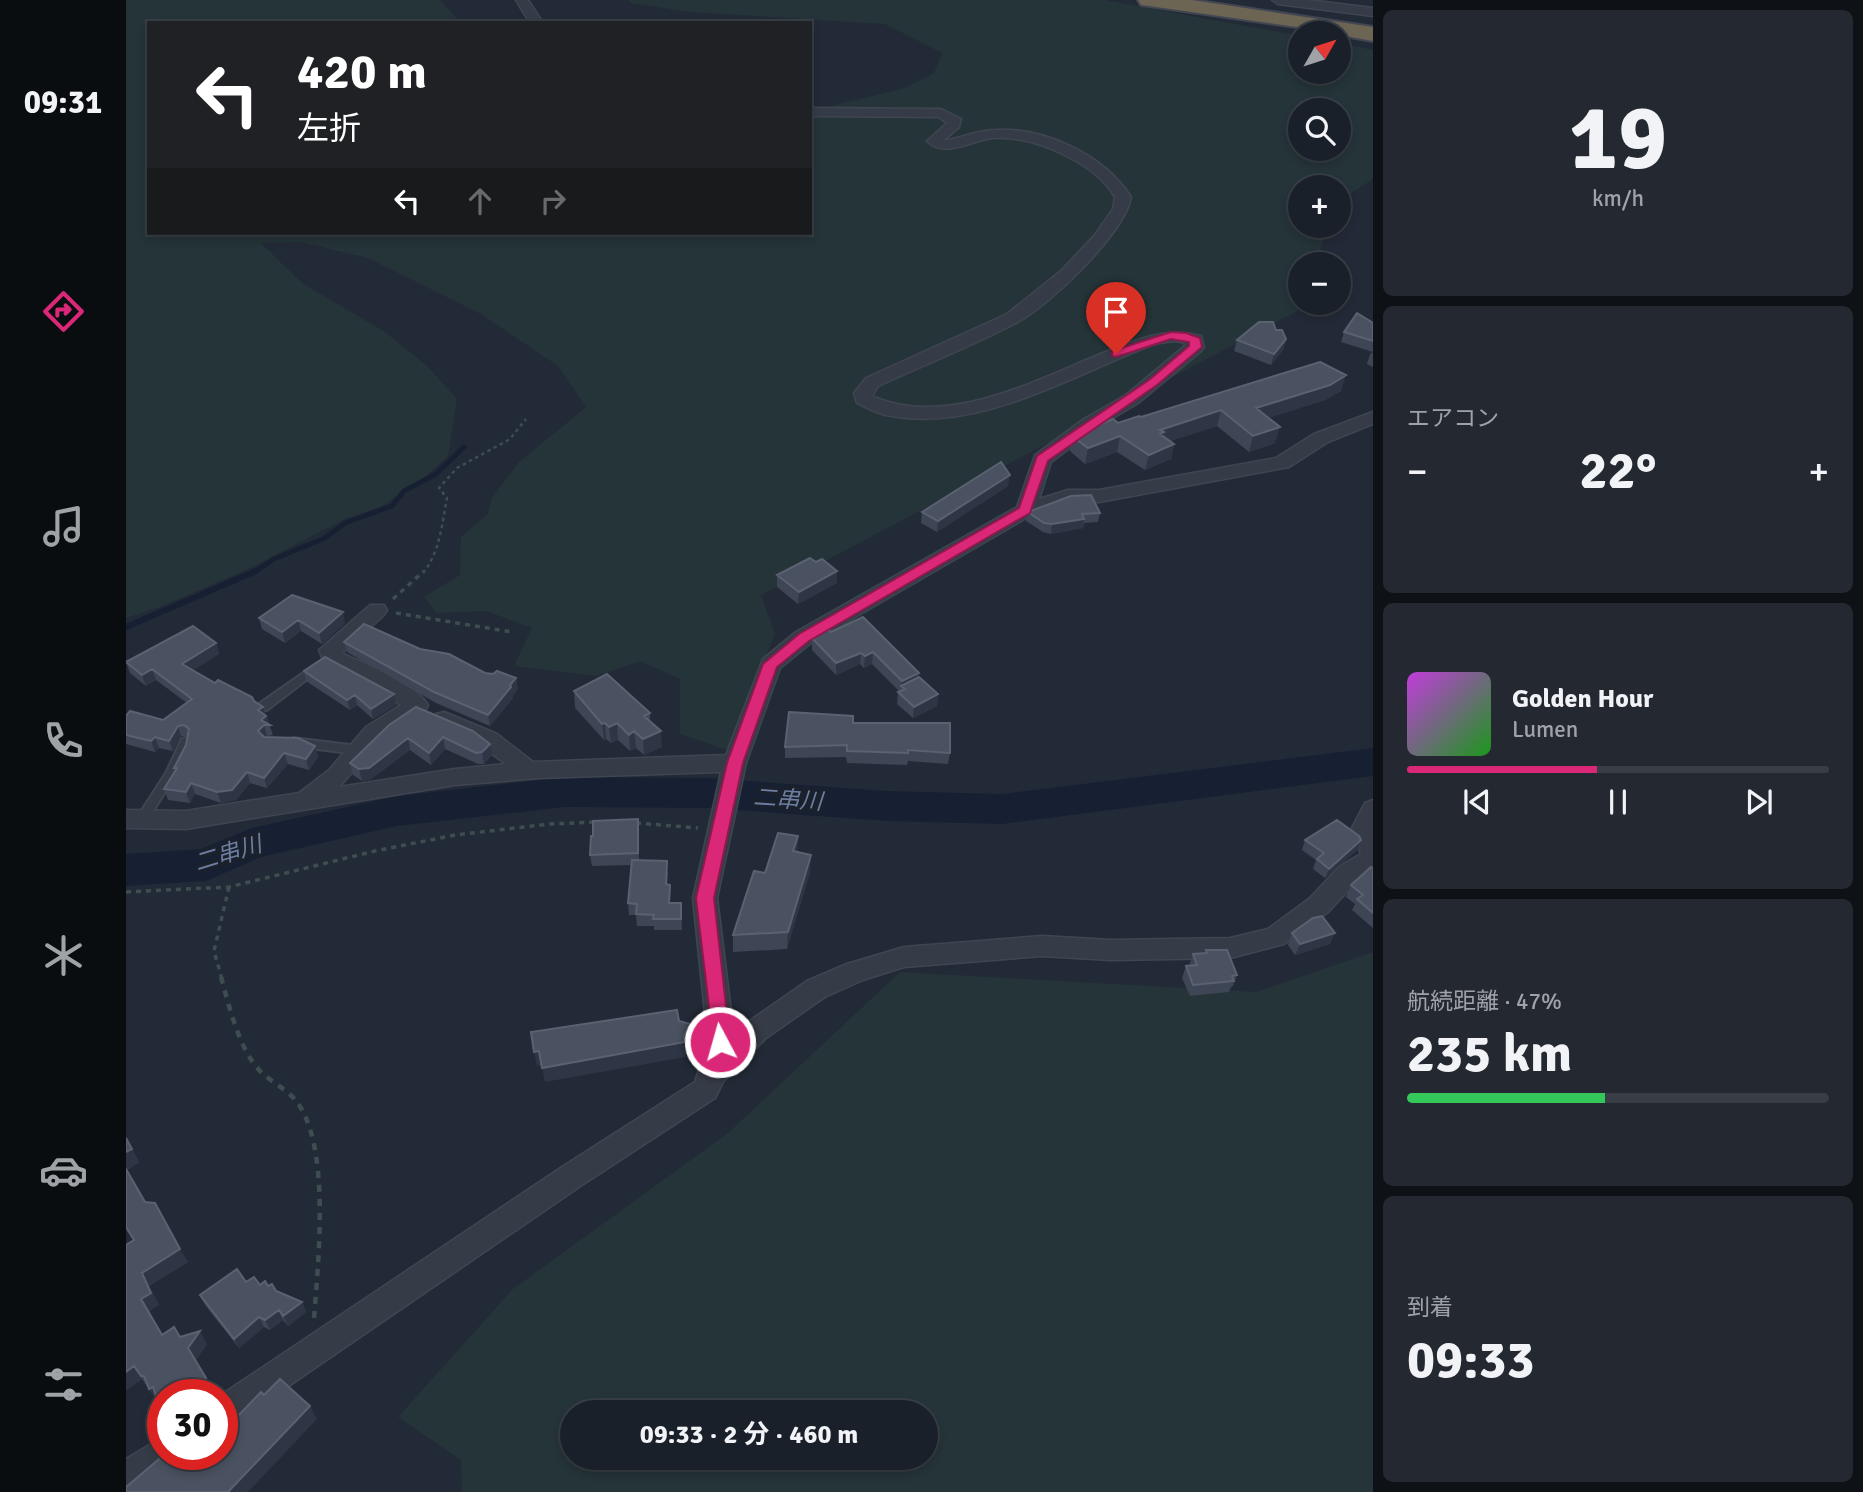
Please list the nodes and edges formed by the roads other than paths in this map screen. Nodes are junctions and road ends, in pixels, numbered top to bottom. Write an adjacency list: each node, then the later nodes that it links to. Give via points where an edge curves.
1 (522, 0): 7 (street)
2 (1139, 0): 4 (highway)
3 (1149, 0): 4 (highway)
4 (1197, 3): 5 (highway); 9 (highway)
5 (1277, 7): 6 (street); 8 (highway)
6 (1373, 12)
7 (536, 21)
8 (1373, 27)
9 (1373, 34)
10 (812, 112): 12 (street, via 941,113 954,119 954,124 934,141 947,145 992,134 1032,136 1081,159 1115,184 1123,197 1121,209 1100,239 1068,274 1013,318 872,382 863,393 863,399 884,410 936,412 1035,387 1130,347 1160,339 1195,341 1195,347 1153,382 1042,459)
11 (1373, 417): 12 (street, via 1321,438 1282,463 1099,496 1068,496)
12 (1026, 510): 20 (street, via 804,637 771,664)
13 (377, 610): 14 (street, via 330,650)
14 (332, 657): 15 (street); 16 (lane)
15 (417, 705): 19 (street, via 373,733); 21 (street, via 504,747)
16 (263, 707)
17 (283, 742): 19 (lane)
18 (186, 743): 24 (lane, via 171,774)
19 (358, 750): 22 (street, via 337,776)
20 (735, 763): 21 (street); 26 (street, via 705,898 720,1042)
21 (528, 771): 22 (street, via 455,777)
22 (303, 803): 24 (street, via 186,820)
23 (1373, 808): 25 (street, via 1364,828)
24 (134, 820)
25 (1373, 857): 26 (street, via 1275,937 1230,948 1042,946 904,957 856,971 816,989 757,1030)
26 (713, 1074): 27 (street, via 705,1090)
27 (238, 1402)
28 (147, 1464): 29 (street)
29 (126, 1478)

